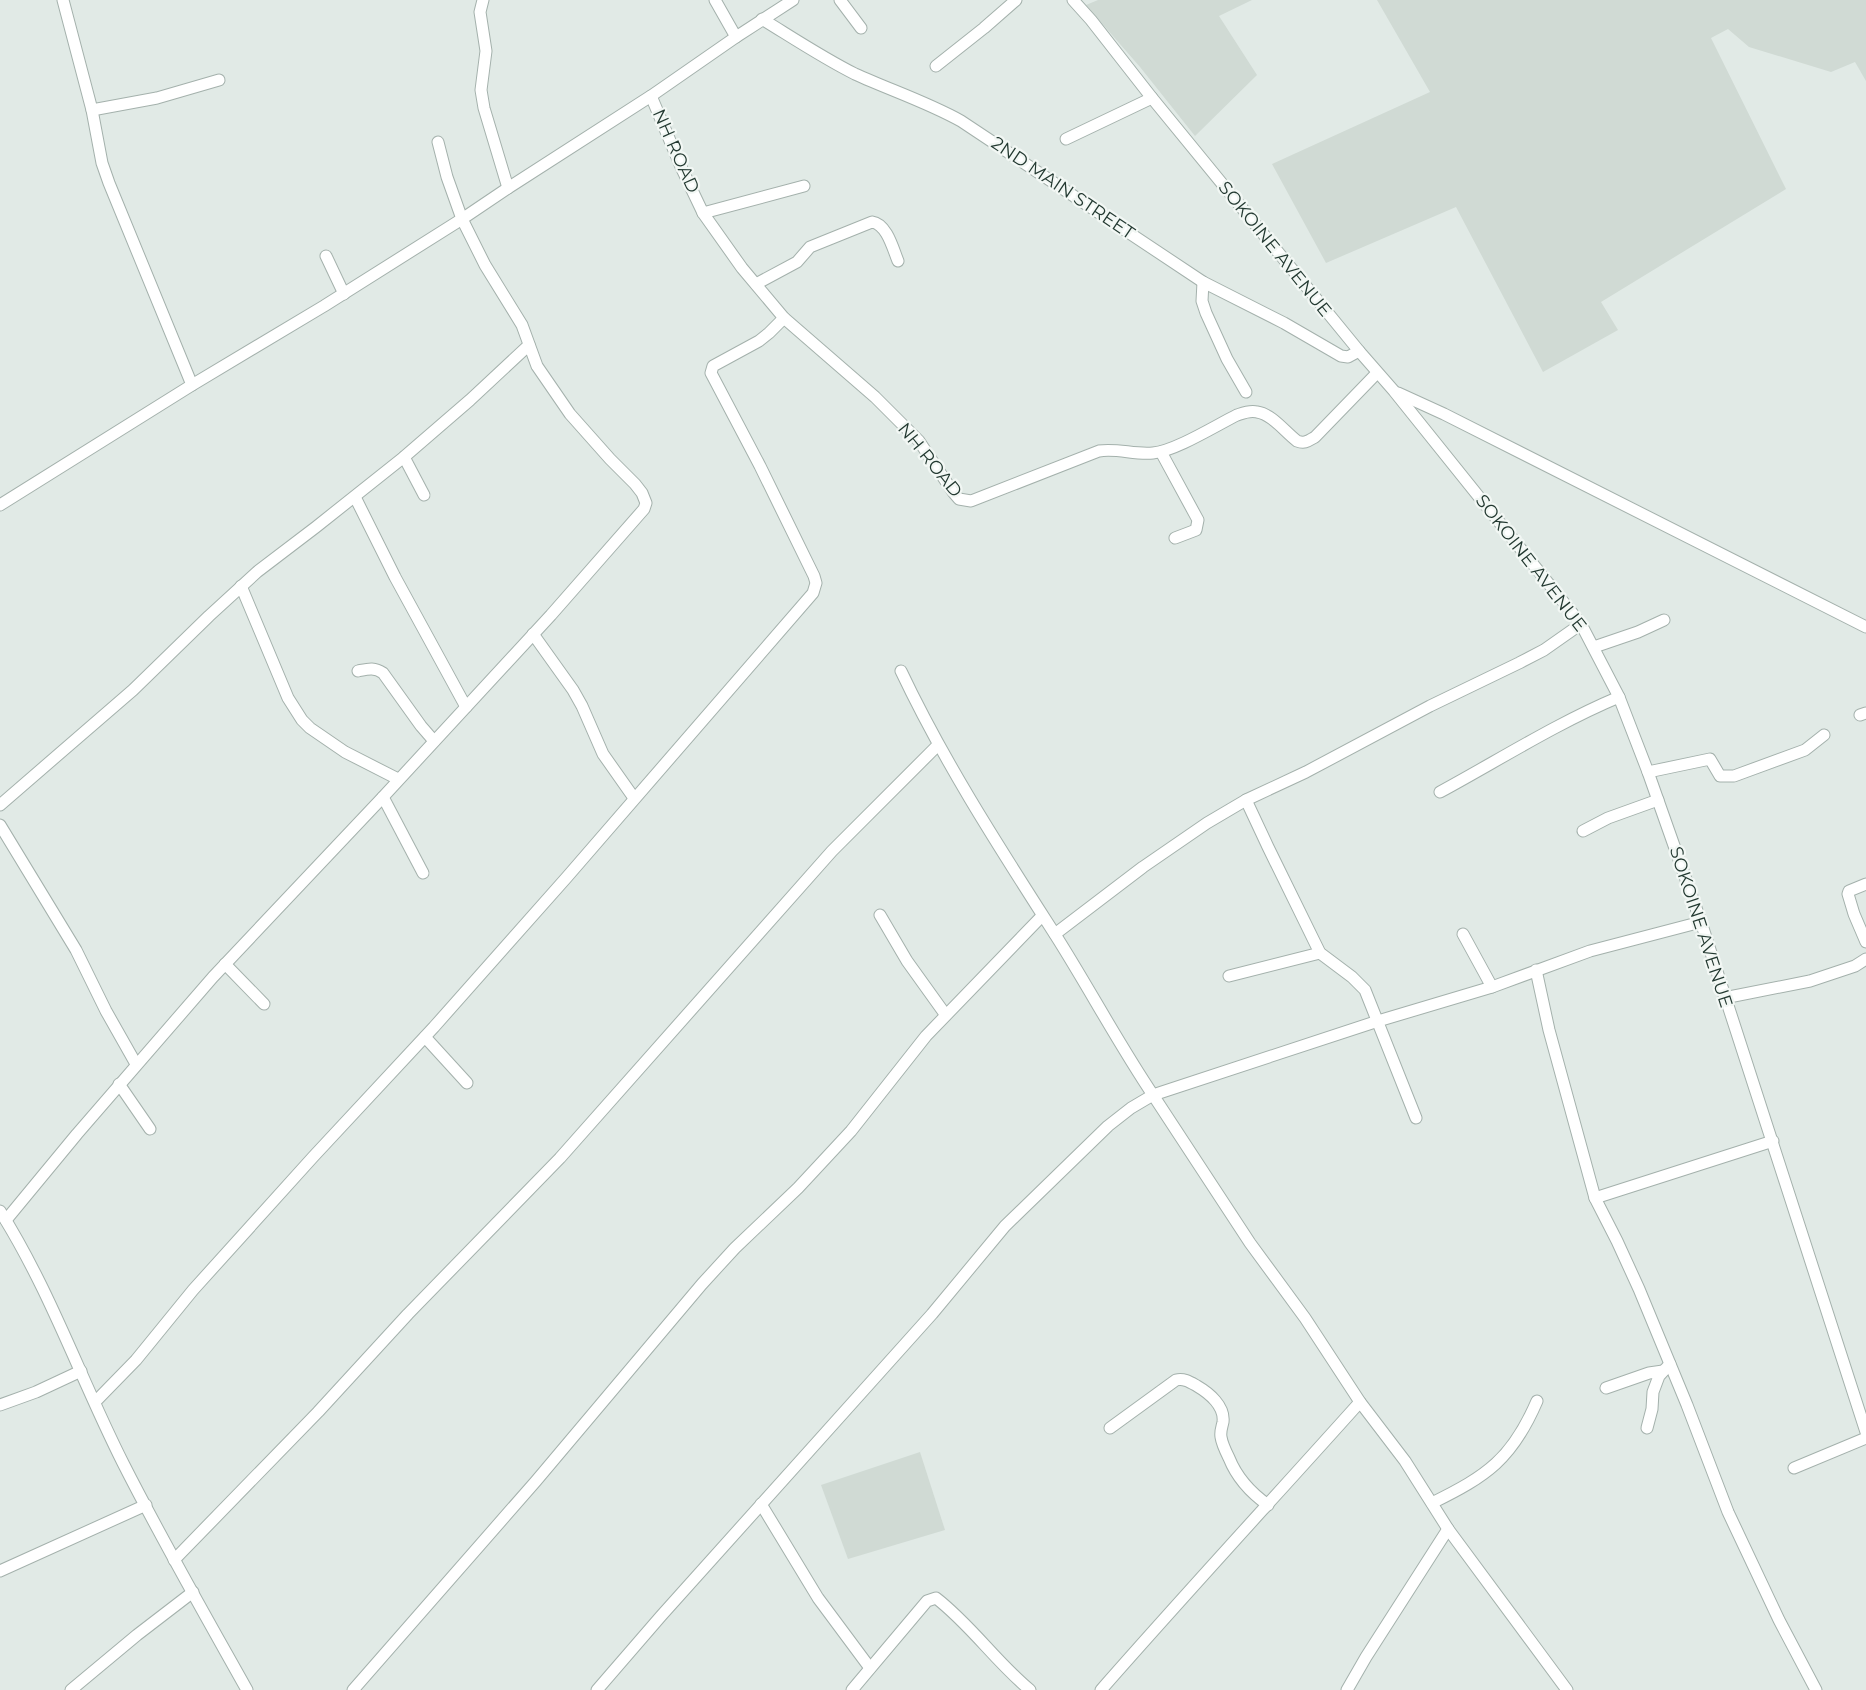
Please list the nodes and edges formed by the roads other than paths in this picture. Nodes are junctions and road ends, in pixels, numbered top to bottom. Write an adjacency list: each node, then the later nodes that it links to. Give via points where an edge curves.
1 (63, 0): 15 (street)
2 (484, 0): 19 (street, via 480,12 486,51 481,90)
3 (715, 0): 10 (street)
4 (793, 0): 8 (street)
5 (840, 0): 9 (street)
6 (1016, 0): 11 (street)
7 (1073, 0): 14 (street, SOKOINE AVENUE)
8 (762, 19): 10 (street); 24 (street, 2ND MAIN STREET, via 854,73 961,121)
9 (861, 28)
10 (736, 37): 13 (street)
11 (936, 66)
12 (219, 80): 15 (street, via 157,98)
13 (651, 96): 19 (street); 20 (street, NH ROAD)
14 (1152, 98): 16 (street); 29 (street, SOKOINE AVENUE)
15 (92, 110): 31 (street, via 108,184)
16 (1066, 139)
17 (438, 142): 21 (street)
18 (804, 186): 20 (street)
19 (508, 188): 21 (street)
20 (703, 212): 25 (street, NH ROAD)
21 (462, 219): 26 (street); 28 (street, via 522,325)
22 (326, 256): 26 (street)
23 (898, 261): 25 (street, via 883,228 872,222 810,247 796,262)
24 (1203, 282): 29 (street, 2ND MAIN STREET, via 1341,356 1348,357); 33 (street, via 1202,301 1206,313)
25 (756, 284): 27 (street, NH ROAD)
26 (344, 294): 31 (street)
27 (784, 318): 34 (street, NH ROAD, via 919,440 959,499 971,500 1099,451); 57 (street, via 759,341 712,366 711,373 816,584 813,593)
28 (529, 345): 35 (street); 44 (street, via 537,366 552,389 585,432 635,484 646,503)
29 (1359, 351): 30 (street, SOKOINE AVENUE)
30 (1377, 373): 32 (street, SOKOINE AVENUE); 34 (street, NH ROAD, via 1307,442 1297,441 1258,412 1249,412 1236,415)
31 (192, 385): 38 (street)
32 (1394, 391): 42 (street, SOKOINE AVENUE); 43 (street)
33 (1246, 392)
34 (1161, 452): 39 (street, via 1198,520 1196,530)
35 (404, 457): 36 (street); 37 (street)
36 (424, 495)
37 (355, 497): 40 (street); 49 (street)
38 (0, 505)
39 (1175, 538)
40 (241, 586): 54 (street, via 288,698 302,720 344,752); 60 (street, via 133,690)
41 (1664, 620): 45 (street)
42 (1581, 624): 45 (street, SOKOINE AVENUE); 58 (street, via 1544,650)
43 (1866, 627)
44 (533, 634): 49 (street); 57 (street, via 573,690 603,754)
45 (1594, 647): 48 (street, SOKOINE AVENUE)
46 (358, 671): 51 (street, via 370,668 382,673)
47 (901, 671): 52 (street)
48 (1619, 696): 53 (street, SOKOINE AVENUE); 55 (street, via 1531,740)
49 (466, 707): 51 (street)
50 (1824, 735): 53 (street, via 1805,750 1734,776 1720,776 1710,759)
51 (434, 741): 54 (street)
52 (938, 745): 66 (street); 108 (street, via 832,851 528,1193)
53 (1648, 772): 59 (street, SOKOINE AVENUE)
54 (398, 779): 56 (street)
55 (1440, 792)
56 (384, 797): 63 (street); 73 (street)
57 (634, 798): 81 (street)
58 (1246, 800): 68 (street, via 1188,835); 71 (street)
59 (1658, 800): 62 (street); 67 (street, SOKOINE AVENUE)
60 (0, 805)
61 (0, 825): 82 (street, via 76,950)
62 (1583, 831)
63 (423, 873)
64 (1866, 884): 70 (street, via 1848,894)
65 (880, 915): 79 (street, via 907,961)
66 (1042, 916): 68 (street); 79 (street)
67 (1701, 922): 74 (street, via 1590,951); 77 (street, SOKOINE AVENUE)
68 (1055, 934): 85 (street)
69 (1463, 934): 76 (street)
70 (1866, 942)
71 (1320, 953): 75 (street); 80 (street, via 1365,990)
72 (1866, 960): 77 (street, via 1810,981)
73 (226, 964): 78 (street); 82 (street)
74 (1536, 970): 76 (street); 89 (street)
75 (1228, 976)
76 (1492, 987): 80 (street)
77 (1724, 998): 88 (street, SOKOINE AVENUE)
78 (264, 1004)
79 (945, 1014): 114 (street, via 851,1131 702,1284 536,1481)
80 (1378, 1021): 85 (street); 86 (street)
81 (425, 1037): 83 (street); 95 (street, via 313,1157 193,1290 136,1360)
82 (136, 1064): 84 (street)
83 (467, 1083)
84 (119, 1084): 87 (street); 90 (street)
85 (1153, 1095): 96 (street); 104 (street, via 1108,1126 1005,1226 932,1314)
86 (1416, 1118)
87 (150, 1129)
88 (1773, 1141): 89 (street); 100 (street, SOKOINE AVENUE)
89 (1595, 1198): 91 (street, via 1624,1257)
90 (3, 1215): 92 (street)
91 (1666, 1368): 93 (street); 99 (street, via 1653,1392); 121 (street, via 1728,1512)
92 (81, 1371): 95 (street); 97 (street)
93 (1606, 1388)
94 (1537, 1401): 103 (street, via 1508,1452 1486,1473)
95 (95, 1402): 105 (street)
96 (1360, 1402): 103 (street); 106 (street)
97 (0, 1405)
98 (1110, 1428): 106 (street, via 1176,1380 1191,1382 1215,1400 1222,1415 1221,1439 1229,1460 1244,1484)
99 (1647, 1428)
100 (1866, 1432)
101 (1866, 1438): 102 (street)
102 (1794, 1468)
103 (1432, 1503): 107 (street)
104 (761, 1504): 111 (street, via 818,1598); 115 (street)
105 (146, 1505): 108 (street); 109 (street)
106 (1268, 1505): 118 (street)
107 (1448, 1529): 119 (street); 120 (street)
108 (174, 1560): 110 (street)
109 (0, 1571)
110 (193, 1592): 112 (street); 113 (street)
111 (870, 1668): 116 (street); 117 (street, via 927,1601 936,1598)
112 (71, 1690)
113 (248, 1690)
114 (353, 1690)
115 (597, 1690)
116 (852, 1690)
117 (1030, 1690)
118 (1101, 1690)
119 (1348, 1690)
120 (1567, 1690)
121 (1816, 1690)

